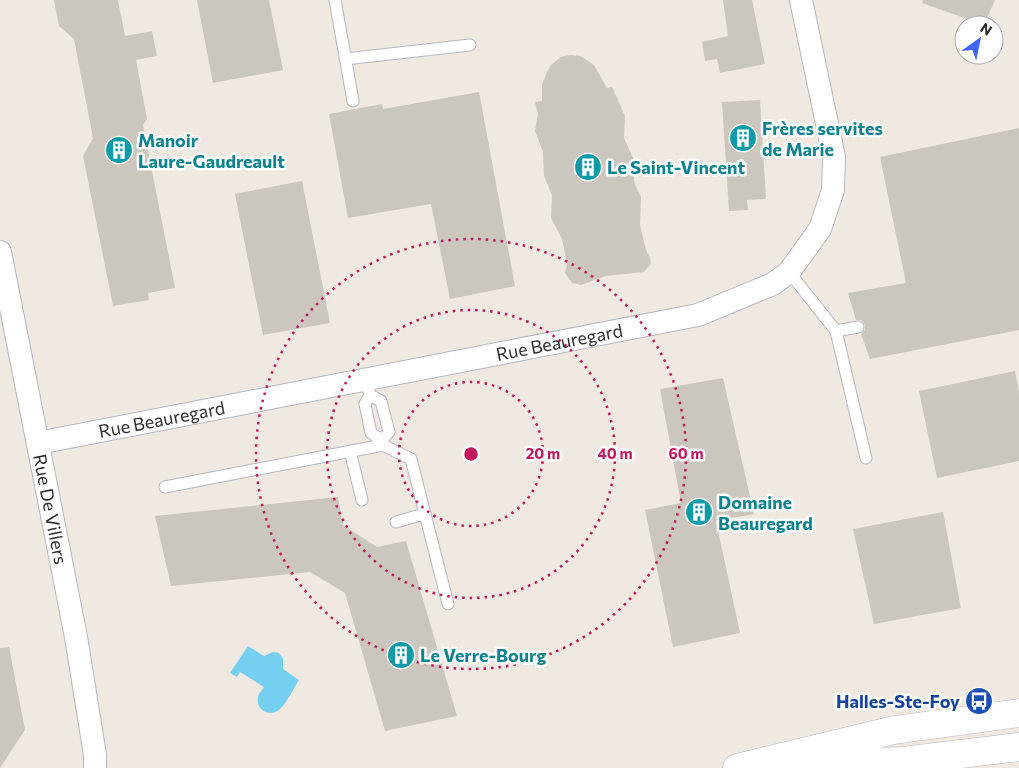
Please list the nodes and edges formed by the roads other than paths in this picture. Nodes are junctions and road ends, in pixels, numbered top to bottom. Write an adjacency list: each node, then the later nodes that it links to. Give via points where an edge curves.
1 (335, 0): 4 (lane)
2 (802, 0): 7 (street, Rue Beauregard, via 834,157 833,190 820,229)
3 (470, 45): 4 (lane)
4 (345, 59): 5 (lane)
5 (353, 100)
6 (0, 252): 12 (street, Rue De Villers)
7 (789, 272): 9 (lane); 10 (street, Rue Beauregard, via 773,284 698,315)
8 (858, 327): 9 (lane)
9 (836, 331): 14 (lane)
10 (368, 388): 11 (lane, via 364,404 371,433); 11 (lane, via 381,401 389,432); 12 (street, Rue Beauregard)
11 (382, 442): 13 (lane); 17 (lane, via 411,459)
12 (38, 443): 23 (street, Rue De Villers, via 76,637)
13 (350, 451): 15 (lane); 16 (lane)
14 (866, 458)
15 (165, 487)
16 (362, 500)
17 (424, 514): 18 (lane); 19 (lane)
18 (396, 522)
19 (448, 604)
20 (1019, 713): 22 (main road, via 894,730)
21 (1019, 747): 22 (main road, via 903,761)
22 (741, 767)
23 (95, 768)

